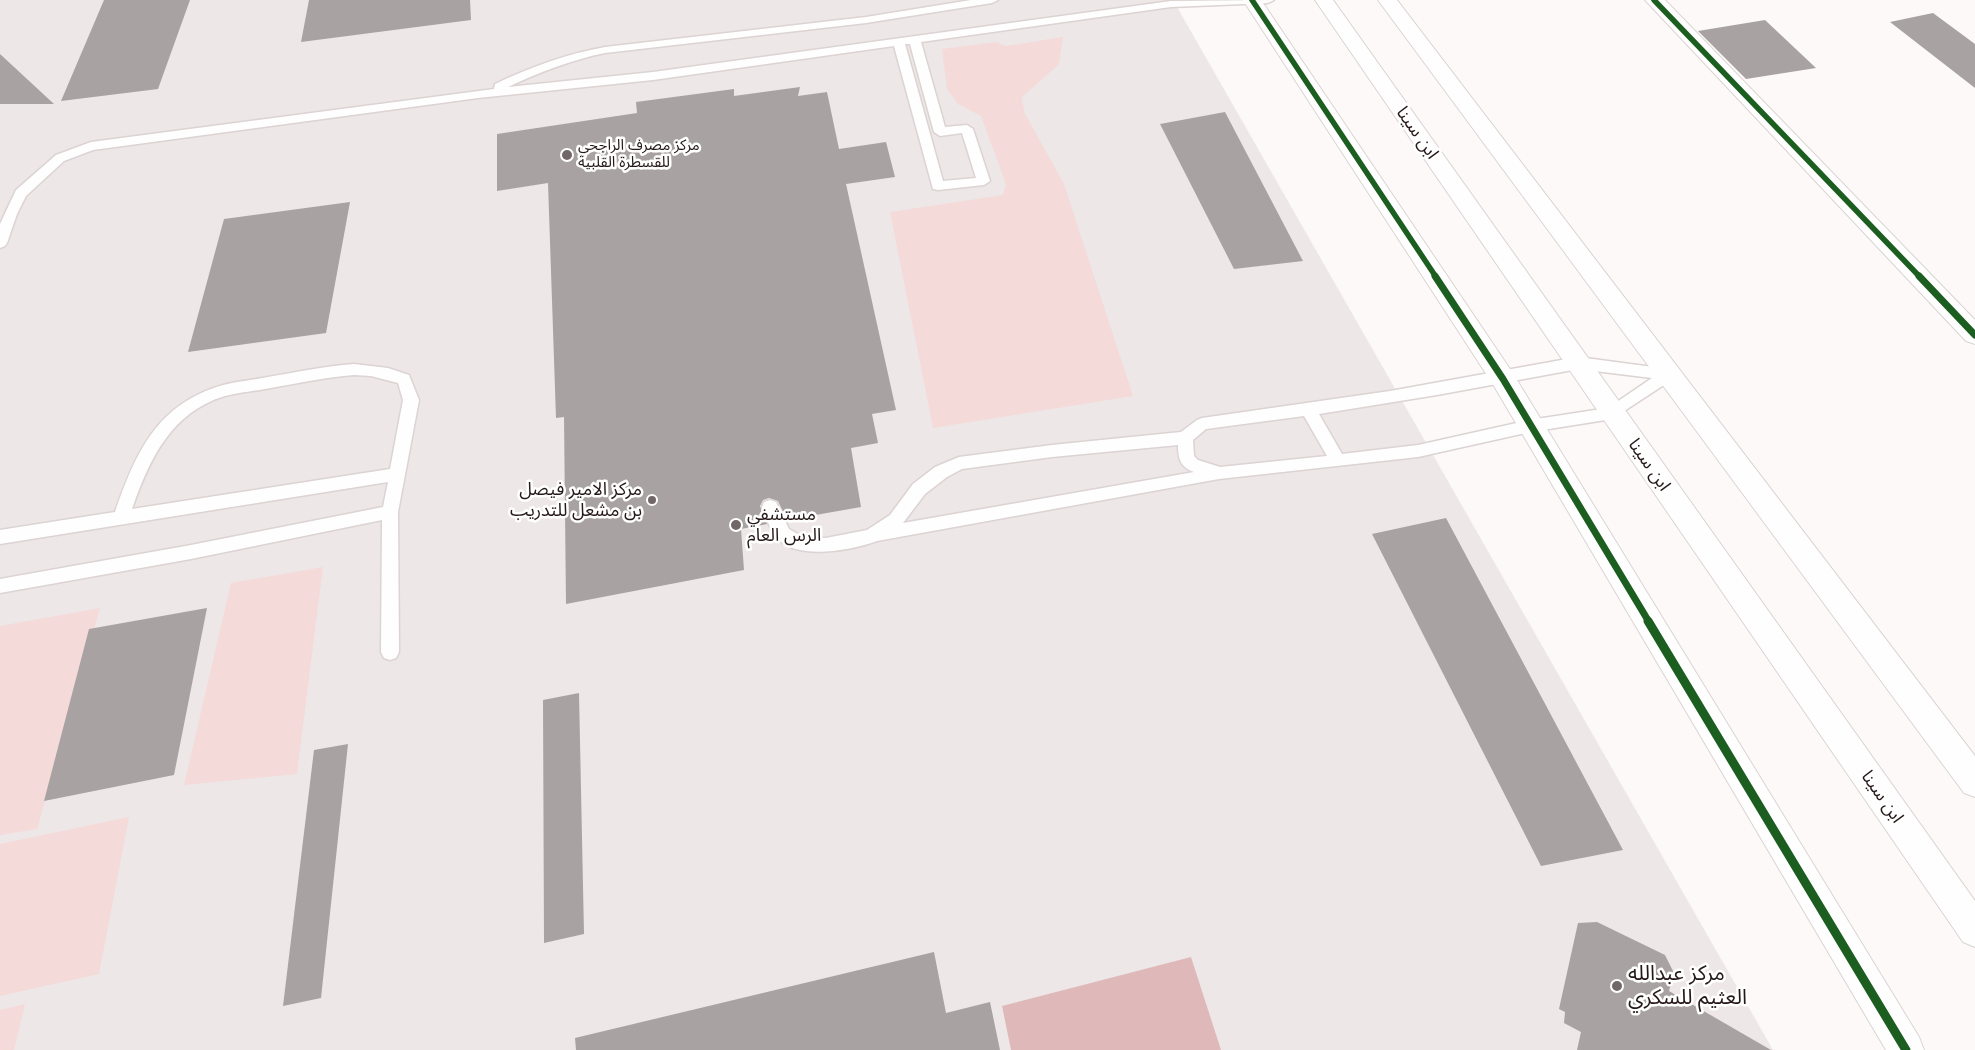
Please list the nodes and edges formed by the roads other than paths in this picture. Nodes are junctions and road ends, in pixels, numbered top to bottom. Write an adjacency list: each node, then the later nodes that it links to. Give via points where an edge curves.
1 (992, 0): 6 (lane)
2 (1258, 0): 7 (lane, via 1171,4); 14 (street)
3 (1324, 0): 12 (street, ابن سينا)
4 (1388, 0): 13 (street)
5 (1654, 0): 11 (street)
6 (870, 32): 8 (lane); 9 (lane, via 653,76); 9 (lane, via 605,50 539,68)
7 (914, 39): 8 (lane); 8 (lane, via 940,132 966,129 984,181 938,186)
8 (898, 41)
9 (478, 94): 10 (lane, via 91,146 60,158 21,193)
10 (0, 243)
11 (1975, 335)
12 (1578, 363): 13 (lane); 14 (lane); 16 (street, ابن سينا)
13 (1668, 375): 16 (lane); 29 (street)
14 (1503, 379): 15 (lane); 17 (street)
15 (1309, 410): 18 (lane, via 1202,424); 19 (lane)
16 (1612, 413): 17 (lane); 31 (street, ابن سينا)
17 (1530, 426): 19 (lane, via 1418,451); 32 (street)
18 (1184, 438): 20 (lane, via 1186,458 1193,466); 26 (lane, via 959,463 919,489 896,520)
19 (1338, 461): 20 (lane)
20 (1220, 473): 26 (lane)
21 (397, 474): 23 (lane); 24 (lane); 24 (lane, via 411,400 404,378 377,370 347,370 219,392 193,403 160,433 136,473)
22 (770, 507): 26 (lane, via 783,534 801,544 826,544)
23 (390, 512): 27 (lane); 28 (lane)
24 (121, 518): 25 (lane)
25 (0, 536)
26 (872, 536)
27 (0, 586)
28 (390, 652)
29 (1964, 750): 30 (street)
30 (1975, 782)
31 (1975, 930)
32 (1906, 1050)

